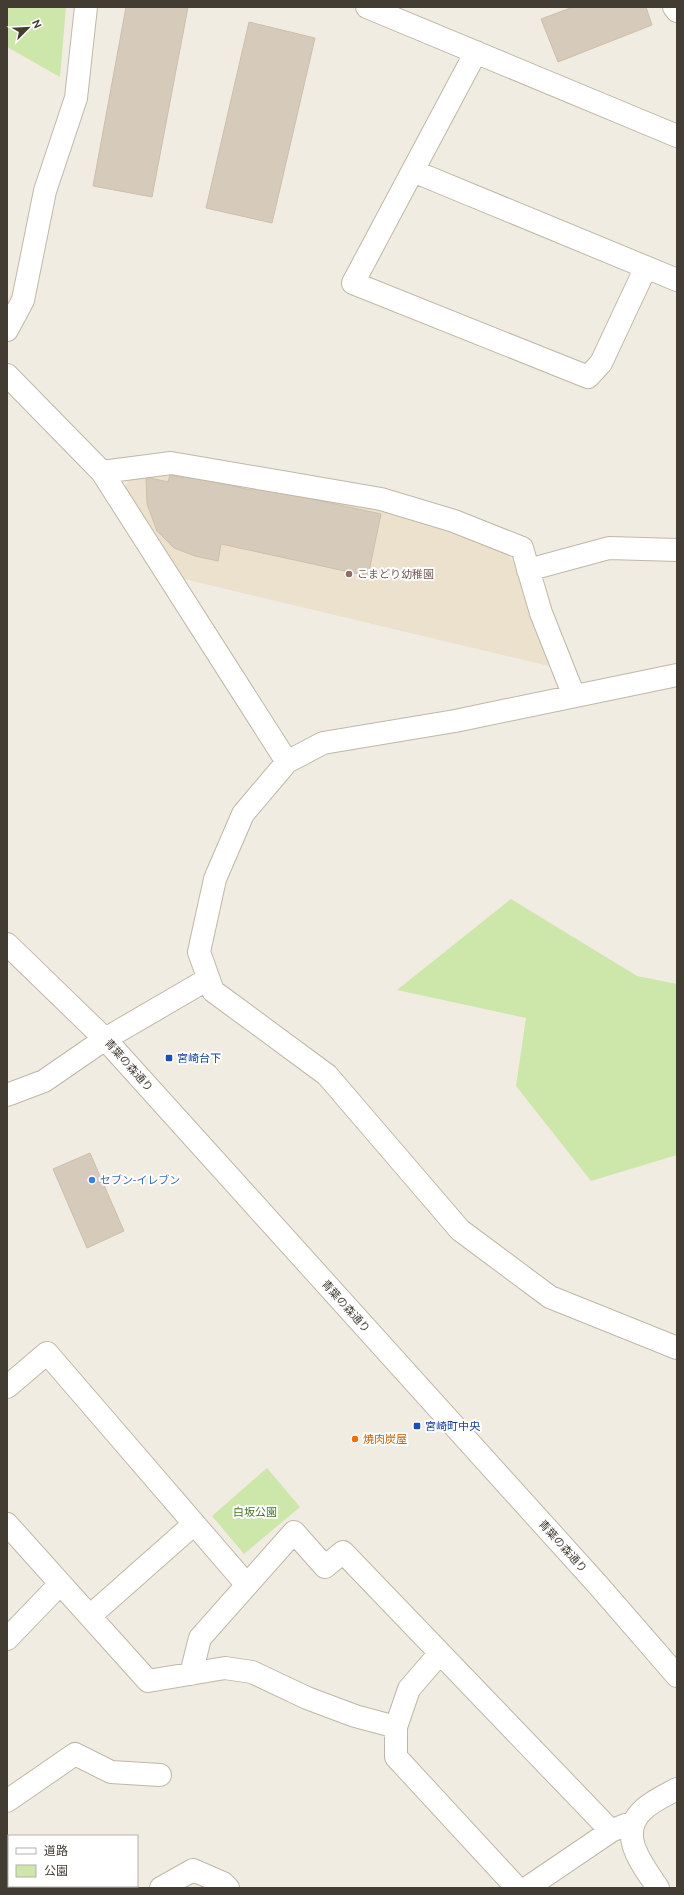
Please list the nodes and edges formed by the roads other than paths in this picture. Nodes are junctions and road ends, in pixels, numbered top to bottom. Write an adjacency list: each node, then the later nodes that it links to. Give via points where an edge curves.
1 (86, 7): 10 (street, via 76,98 45,191 23,300)
2 (367, 7): 5 (street)
3 (674, 7): 4 (street)
4 (677, 11)
5 (476, 52): 6 (street); 7 (street)
6 (677, 136)
7 (413, 171): 8 (street); 8 (street, via 354,283 588,377 601,363)
8 (646, 267): 9 (street)
9 (677, 280)
10 (7, 330)
11 (7, 375): 12 (street)
12 (102, 472): 14 (street, via 171,463 381,499 454,520 522,548); 17 (street)
13 (677, 550): 14 (street, via 609,548)
14 (528, 570): 16 (street, via 540,613)
15 (677, 675): 16 (street)
16 (574, 696): 17 (street, via 455,721 323,743)
17 (287, 762): 19 (street, via 243,814 215,880 199,952)
18 (7, 944): 20 (street, 青葉の森通り)
19 (208, 979): 20 (street); 22 (street, via 212,991 327,1075 460,1230 550,1297)
20 (105, 1039): 21 (street, via 44,1081); 32 (street, 青葉の森通り)
21 (7, 1095)
22 (677, 1348)
23 (7, 1387): 25 (street, via 47,1353)
24 (7, 1524): 26 (street)
25 (194, 1524): 27 (street); 28 (street)
26 (60, 1584): 28 (street); 29 (street)
27 (247, 1585): 30 (street, via 294,1532 325,1567 343,1552); 31 (street, via 200,1638)
28 (90, 1616): 31 (street, via 148,1681)
29 (7, 1639)
30 (440, 1653): 33 (street, via 409,1688); 38 (street)
31 (191, 1674): 33 (street, via 225,1668 252,1672 307,1698 355,1716)
32 (677, 1676)
33 (396, 1727): 41 (street, via 396,1757)
34 (160, 1775): 36 (street, via 111,1772 76,1754)
35 (677, 1789): 37 (street, via 644,1809)
36 (7, 1801)
37 (633, 1821): 38 (street); 43 (street, via 630,1832 633,1844)
38 (611, 1831): 42 (street)
39 (161, 1888): 40 (street, via 193,1870 223,1883)
40 (228, 1888)
41 (517, 1888)
42 (527, 1888)
43 (658, 1888)

